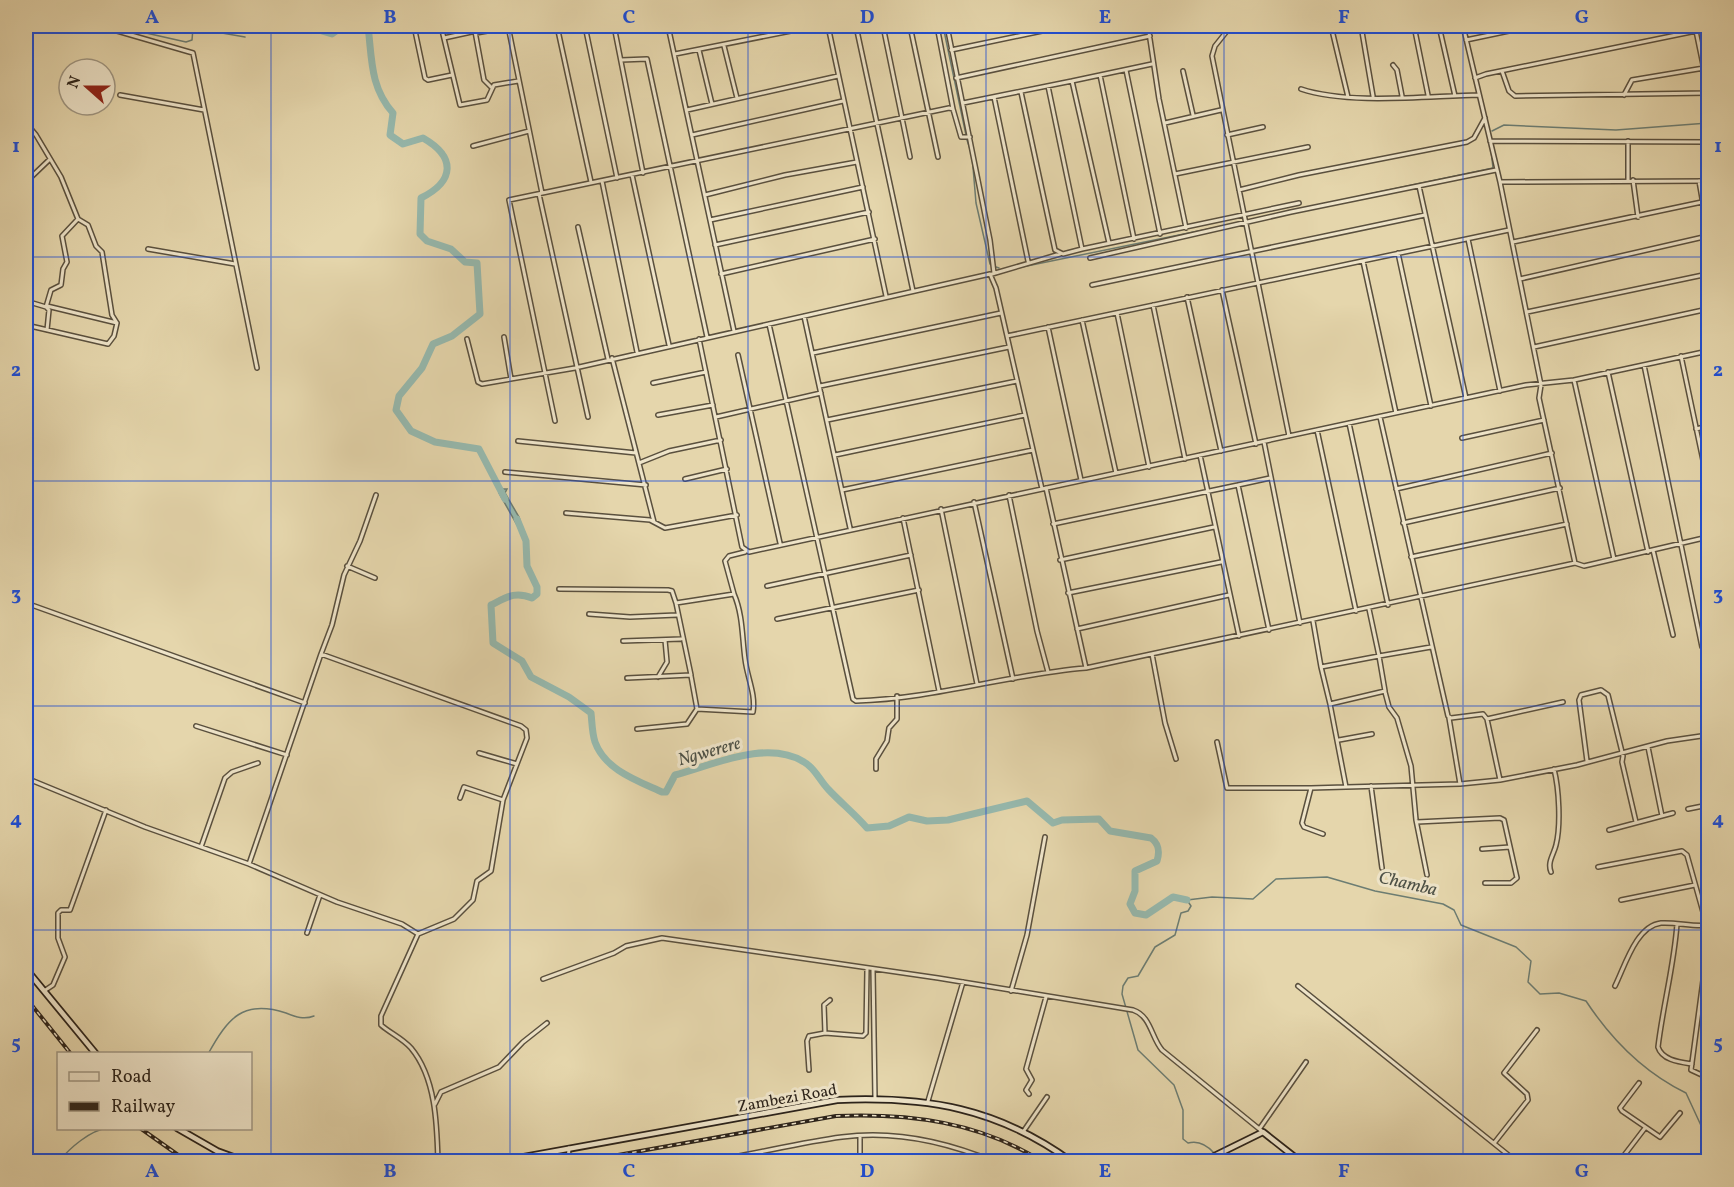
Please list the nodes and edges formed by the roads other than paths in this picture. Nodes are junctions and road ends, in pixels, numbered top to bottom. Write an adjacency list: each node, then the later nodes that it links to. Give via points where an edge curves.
1 (100, 26): 72 (street, via 193,53)
2 (414, 26): 46 (street, via 425,78)
3 (441, 26): 33 (street)
4 (474, 26): 31 (street)
5 (508, 26): 6 (street); 31 (street); 51 (street)
6 (515, 26)
7 (557, 26): 111 (street)
8 (585, 26): 104 (street)
9 (615, 26): 39 (street)
10 (684, 26): 28 (street)
11 (816, 26): 35 (street)
12 (828, 26): 48 (street)
13 (856, 26): 79 (street)
14 (883, 26): 77 (street)
15 (910, 26): 75 (street)
16 (937, 26): 71 (street)
17 (947, 26): 37 (street)
18 (1066, 26): 37 (street)
19 (1148, 26): 32 (street)
20 (1231, 26): 74 (street, via 1212,52)
21 (1333, 26): 29 (street); 66 (street)
22 (1361, 26): 62 (street)
23 (1414, 26): 59 (street)
24 (1439, 26): 64 (street)
25 (1463, 26): 34 (street)
26 (1533, 26): 34 (street)
27 (1695, 26): 30 (street)
28 (669, 27): 38 (street)
29 (1318, 27)
30 (1696, 31): 42 (street); 44 (street)
31 (476, 32): 33 (street); 54 (street, via 484,80)
32 (1150, 36): 40 (street); 49 (street)
33 (444, 38): 46 (street)
34 (1466, 40): 50 (street)
35 (724, 46): 36 (street); 67 (street)
36 (699, 50): 38 (street); 70 (street)
37 (951, 50): 49 (street)
38 (675, 54): 73 (street)
39 (621, 60): 99 (street, via 647,59); 101 (street)
40 (1153, 64): 43 (street); 81 (street)
41 (1393, 65): 63 (street)
42 (1704, 68): 57 (street); 61 (street, via 1629,81)
43 (1126, 70): 47 (street); 130 (street)
44 (1502, 70): 50 (street); 61 (street, via 1509,91 1515,96)
45 (1183, 71): 76 (street)
46 (452, 75): 54 (street, via 459,105 487,100)
47 (1100, 75): 52 (street); 132 (street)
48 (838, 76): 67 (street); 68 (street)
49 (956, 78): 69 (street)
50 (1475, 78): 60 (street)
51 (518, 81): 54 (street); 84 (street)
52 (1072, 81): 53 (street); 135 (street)
53 (1048, 86): 56 (street); 140 (street)
54 (491, 87)
55 (1301, 89): 66 (street, via 1324,96)
56 (1021, 91): 65 (street); 142 (street, via 1055,249)
57 (1708, 91): 61 (street)
58 (120, 95): 72 (street)
59 (1428, 95): 63 (street); 64 (street)
60 (1479, 95): 64 (street); 78 (street)
61 (1624, 95)
62 (1373, 96): 63 (street); 66 (street)
63 (1402, 96)
64 (1455, 96)
65 (994, 97): 69 (street); 145 (street)
66 (1348, 97)
67 (737, 98): 70 (street)
68 (843, 101): 83 (street); 85 (street)
69 (963, 103): 87 (street)
70 (712, 104): 73 (street)
71 (953, 109): 75 (street); 87 (street, via 961,137)
72 (204, 110): 147 (street)
73 (687, 110): 85 (street)
74 (1221, 110): 76 (street); 86 (street)
75 (930, 111): 77 (street); 94 (street)
76 (1193, 115): 81 (street)
77 (903, 117): 79 (street); 93 (street)
78 (1485, 118): 88 (street); 115 (street, via 1474,138 1467,142 1299,174)
79 (876, 122): 83 (street); 155 (street)
80 (26, 123): 96 (street)
81 (1164, 123): 102 (street)
82 (1263, 127): 86 (street)
83 (850, 128): 95 (street); 97 (street)
84 (529, 130): 91 (street); 116 (street)
85 (692, 135): 95 (street)
86 (1227, 135): 98 (street)
87 (970, 137): 149 (street, via 990,240)
88 (1490, 141): 89 (street); 100 (street)
89 (1628, 141): 90 (street); 105 (street)
90 (1708, 142)
91 (473, 146)
92 (1308, 147): 98 (street)
93 (910, 157)
94 (938, 157)
95 (697, 159): 99 (street); 117 (street)
96 (49, 160): 110 (street); 124 (street, via 61,177)
97 (857, 162): 114 (street); 117 (street)
98 (1233, 162): 102 (street); 115 (street)
99 (671, 168): 101 (street); 175 (street)
100 (1497, 170): 112 (street); 113 (street)
101 (643, 173): 103 (street)
102 (1175, 174): 128 (street)
103 (632, 175): 104 (street); 178 (street)
104 (618, 178): 107 (street)
105 (1628, 180): 106 (street); 112 (street)
106 (1633, 180): 108 (street); 123 (street)
107 (602, 181): 111 (street); 182 (street)
108 (1699, 181): 109 (street); 118 (street)
109 (1708, 181)
110 (26, 182)
111 (591, 182): 116 (street)
112 (1500, 182): 129 (street)
113 (1419, 186): 122 (street); 126 (street)
114 (863, 188): 120 (street); 125 (street)
115 (1239, 190): 121 (street)
116 (540, 193): 189 (street); 192 (street, via 507,203)
117 (705, 195): 125 (street)
118 (1702, 202): 123 (street); 131 (street)
119 (1299, 203): 121 (street)
120 (869, 212): 134 (street); 137 (street)
121 (1243, 215): 126 (street); 128 (street)
122 (1425, 215): 138 (street); 141 (street)
123 (1638, 217): 136 (street)
124 (78, 219): 160 (street, via 62,236 67,262 61,285 51,290); 167 (street, via 88,225 102,252 112,315)
125 (710, 220): 137 (street)
126 (1245, 222): 141 (street); 144 (street)
127 (578, 226): 186 (street)
128 (1186, 228): 130 (street)
129 (1509, 230): 133 (street); 136 (street)
130 (1160, 234): 132 (street)
131 (1708, 235): 151 (street)
132 (1134, 238): 135 (street)
133 (1468, 238): 138 (street); 199 (street)
134 (875, 239): 148 (street); 156 (street)
135 (1109, 243): 140 (street)
136 (1512, 243): 151 (street)
137 (715, 245): 148 (street)
138 (1432, 246): 143 (street); 201 (street)
139 (148, 249): 147 (street)
140 (1082, 249): 142 (street)
141 (1249, 250): 152 (street); 153 (street)
142 (1060, 254): 145 (street)
143 (1398, 254): 146 (street); 204 (street)
144 (1090, 258)
145 (1028, 261): 149 (street)
146 (1364, 261): 152 (street); 206 (street)
147 (235, 264): 188 (street)
148 (721, 274): 172 (street)
149 (992, 274): 155 (street); 163 (street)
150 (1708, 274): 162 (street)
151 (1519, 279): 162 (street)
152 (1257, 283): 154 (street); 219 (street)
153 (1092, 285)
154 (1222, 290): 157 (street); 224 (street)
155 (913, 291): 156 (street)
156 (886, 296): 165 (street)
157 (1187, 297): 159 (street); 226 (street)
158 (26, 301): 160 (street)
159 (1153, 304): 164 (street); 231 (street)
160 (46, 307): 167 (street); 171 (street)
161 (1708, 309): 180 (street)
162 (1527, 312): 180 (street)
163 (1001, 313): 173 (street); 183 (street)
164 (1117, 313): 166 (street); 235 (street)
165 (804, 316): 168 (street); 183 (street)
166 (1082, 320): 170 (street); 238 (street)
167 (117, 323): 171 (street, via 108,344)
168 (768, 324): 172 (street); 202 (street)
169 (26, 325): 171 (street)
170 (1048, 327): 173 (street); 241 (street)
171 (47, 330)
172 (734, 331): 175 (street)
173 (1007, 336): 179 (street)
174 (504, 337): 193 (street)
175 (707, 337): 177 (street)
176 (467, 339): 193 (street, via 478,382)
177 (699, 339): 178 (street); 190 (street)
178 (669, 345): 182 (street)
179 (1009, 347): 195 (street); 198 (street)
180 (1534, 348): 197 (street)
181 (1708, 351): 185 (street)
182 (637, 352): 186 (street)
183 (813, 353): 198 (street)
184 (738, 355): 205 (street)
185 (1681, 356): 187 (street); 217 (street)
186 (610, 359): 189 (street); 227 (street)
187 (1644, 365): 191 (street); 266 (street)
188 (257, 368)
189 (575, 368): 192 (street); 209 (street)
190 (706, 372): 196 (street); 203 (street)
191 (1608, 372): 194 (street); 269 (street)
192 (546, 373): 193 (street); 214 (street)
193 (511, 379)
194 (1574, 380): 197 (street); 272 (street)
195 (1017, 381): 208 (street); 212 (street)
196 (653, 383)
197 (1541, 385): 199 (street); 213 (street, via 1539,398)
198 (819, 387): 200 (street)
199 (1500, 391): 201 (street)
200 (821, 393): 202 (street); 212 (street)
201 (1466, 398): 204 (street)
202 (786, 401): 205 (street); 263 (street)
203 (713, 405): 207 (street); 210 (street)
204 (1431, 406): 206 (street)
205 (752, 410): 210 (street); 265 (street)
206 (1396, 413): 211 (street)
207 (658, 415)
208 (1025, 415): 225 (street); 229 (street)
209 (588, 417)
210 (716, 417): 221 (street)
211 (1380, 417): 215 (street); 247 (street)
212 (827, 420): 229 (street)
213 (1544, 420): 220 (street); 228 (street)
214 (555, 421)
215 (1349, 423): 218 (street); 288 (street)
216 (1708, 426): 217 (street)
217 (1696, 429): 233 (street)
218 (1317, 430): 219 (street); 291 (street)
219 (1289, 436): 223 (street)
220 (1462, 438)
221 (720, 440): 234 (street, via 669,451); 236 (street)
222 (518, 441): 227 (street)
223 (1264, 442): 224 (street); 239 (street)
224 (1256, 444): 226 (street)
225 (1033, 450): 246 (street); 248 (street)
226 (1221, 451): 230 (street)
227 (636, 453): 234 (street)
228 (1552, 453): 245 (street); 247 (street)
229 (835, 455): 248 (street)
230 (1200, 455): 231 (street); 249 (street)
231 (1185, 459): 235 (street)
232 (1708, 461): 233 (street)
233 (1703, 462): 242 (street)
234 (639, 463): 243 (street)
235 (1149, 467): 238 (street)
236 (727, 469): 240 (street); 255 (street)
237 (505, 472): 243 (street)
238 (1116, 473): 241 (street)
239 (1270, 478): 244 (street); 296 (street)
240 (685, 479)
241 (1081, 480): 246 (street)
242 (1708, 484)
243 (646, 485): 258 (street)
244 (1238, 485): 249 (street); 298 (street)
245 (1560, 488): 257 (street); 260 (street)
246 (1044, 489): 251 (street); 259 (street)
247 (1395, 489): 257 (street)
248 (842, 490): 262 (street)
249 (1207, 492): 259 (street); 261 (street)
250 (376, 495): 276 (street)
251 (1010, 495): 252 (street); 311 (street, via 1036,631)
252 (974, 502): 253 (street); 315 (street)
253 (941, 509): 256 (street); 316 (street)
254 (566, 513): 258 (street, via 650,520)
255 (737, 515): 258 (street, via 665,528); 268 (street)
256 (903, 518): 262 (street); 270 (street)
257 (1403, 523): 271 (street)
258 (655, 524)
259 (1053, 524): 273 (street)
260 (1567, 524): 271 (street); 275 (street)
261 (1214, 527): 273 (street); 274 (street)
262 (850, 528): 263 (street)
263 (816, 536): 265 (street); 277 (street)
264 (1708, 537): 266 (street)
265 (780, 543): 268 (street)
266 (1682, 543): 267 (street); 305 (street)
267 (1653, 550): 269 (street); 299 (street)
268 (746, 552): 283 (street, via 729,556 725,561)
269 (1648, 552): 272 (street)
270 (911, 555): 277 (street); 281 (street)
271 (1411, 557): 285 (street)
272 (1614, 559): 275 (street, via 1584,566)
273 (1060, 560): 282 (street)
274 (1221, 562): 282 (street); 284 (street)
275 (1575, 563): 285 (street)
276 (347, 566): 278 (street); 306 (street)
277 (825, 575): 279 (street); 289 (street)
278 (375, 578)
279 (766, 586)
280 (559, 589): 287 (street, via 668,590)
281 (919, 590): 289 (street); 317 (street)
282 (1068, 593): 297 (street)
283 (734, 594): 287 (street); 323 (street, via 740,609 753,712)
284 (1229, 595): 297 (street); 300 (street)
285 (1419, 597): 288 (street); 304 (street)
286 (26, 603): 321 (street)
287 (676, 603): 293 (street)
288 (1388, 605): 290 (street)
289 (831, 608): 294 (street); 319 (street, via 854,700)
290 (1369, 608): 291 (street); 308 (street)
291 (1356, 611): 295 (street)
292 (589, 614): 293 (street)
293 (677, 615): 301 (street)
294 (777, 619)
295 (1313, 621): 296 (street); 309 (street)
296 (1300, 623): 298 (street)
297 (1077, 629): 310 (street)
298 (1269, 630): 300 (street)
299 (1673, 635)
300 (1239, 636): 307 (street)
301 (681, 639): 302 (street); 312 (street)
302 (665, 640): 303 (street); 313 (street, via 667,662)
303 (623, 641)
304 (1431, 647): 308 (street); 324 (street)
305 (1702, 647)
306 (321, 654): 321 (street); 339 (street, via 521,726 527,738)
307 (1152, 654): 310 (street); 336 (street)
308 (1379, 656): 309 (street); 318 (street)
309 (1321, 667): 322 (street)
310 (1086, 668): 311 (street)
311 (1048, 672): 315 (street)
312 (690, 675): 313 (street); 323 (street)
313 (658, 677): 314 (street)
314 (627, 678)
315 (1013, 679): 316 (street)
316 (978, 684): 317 (street)
317 (939, 691): 319 (street)
318 (1384, 691): 322 (street); 345 (street, via 1401,732)
319 (897, 696): 340 (street, via 897,719 889,728 887,741 876,759)
320 (1563, 702): 325 (street)
321 (305, 703): 335 (street)
322 (1330, 704): 330 (street)
323 (697, 709): 327 (street, via 687,724)
324 (1449, 718): 325 (street, via 1483,714); 344 (street)
325 (1487, 719): 343 (street)
326 (196, 726): 335 (street)
327 (637, 729)
328 (1372, 734): 330 (street)
329 (1708, 735): 332 (street)
330 (1339, 740): 347 (street)
331 (1217, 742): 348 (street, via 1227,788)
332 (1648, 747): 333 (street); 355 (street)
333 (1621, 752): 337 (street); 337 (street, via 1608,695 1601,690 1590,691 1581,695 1579,705); 357 (street)
334 (479, 753): 339 (street)
335 (287, 755): 364 (street)
336 (1176, 759)
337 (1587, 761): 341 (street)
338 (258, 763): 361 (street, via 225,778)
339 (517, 764): 350 (street)
340 (876, 769)
341 (1554, 769): 343 (street); 367 (street, via 1558,785 1557,837)
342 (26, 778): 353 (street)
343 (1500, 780): 344 (street)
344 (1460, 784): 345 (street)
345 (1413, 785): 346 (street); 356 (street)
346 (1371, 786): 347 (street); 366 (street)
347 (1346, 787): 348 (street)
348 (1311, 788): 359 (street, via 1303,826)
349 (459, 798): 350 (street, via 465,787)
350 (503, 800): 376 (street, via 491,871 477,881 473,900 454,919)
351 (1708, 805): 352 (street)
352 (1688, 809)
353 (106, 810): 361 (street); 386 (street, via 70,910 58,913 58,938 65,957 53,985)
354 (1673, 813): 355 (street)
355 (1662, 816): 357 (street)
356 (1417, 822): 362 (street, via 1500,818 1507,826); 368 (street)
357 (1636, 822): 358 (street)
358 (1609, 830)
359 (1323, 834)
360 (1045, 837): 387 (street, via 1027,935)
361 (201, 847): 364 (street)
362 (1510, 847): 363 (street); 369 (street, via 1516,880 1507,884)
363 (1482, 849)
364 (249, 864): 371 (street)
365 (1598, 867): 370 (street, via 1682,851 1687,855)
366 (1382, 868)
367 (1551, 872)
368 (1427, 875)
369 (1485, 883)
370 (1695, 885): 372 (street); 374 (street)
371 (320, 894): 375 (street); 376 (street, via 402,924)
372 (1621, 900)
373 (1677, 924): 374 (street); 385 (street, via 1657,924 1644,932); 395 (street, via 1658,1047 1661,1054 1672,1060)
374 (1706, 926): 377 (street)
375 (307, 933)
376 (418, 934): 403 (street, via 381,1016 381,1025 409,1046 420,1060)
377 (1706, 958): 378 (street); 395 (street)
378 (1708, 965)
379 (26, 969): 386 (main road)
380 (867, 969): 381 (street); 382 (street, via 654,938); 392 (street, via 866,1033)
381 (873, 970): 383 (street); 401 (street)
382 (543, 979)
383 (963, 982): 387 (street); 402 (street)
384 (1298, 986): 410 (street)
385 (1615, 986)
386 (44, 991): 393 (main road)
387 (1011, 991): 388 (street)
388 (1046, 997): 399 (street, via 1026,1070 1032,1080 1026,1090); 407 (street, via 1133,1010 1145,1016 1154,1041 1162,1050)
389 (830, 1000): 392 (street, via 824,1004)
390 (547, 1023): 403 (street, via 499,1067 441,1092)
391 (1538, 1030): 410 (street, via 1504,1073 1527,1094 1528,1100)
392 (825, 1033): 396 (street, via 807,1038)
393 (95, 1052)
394 (1306, 1062): 407 (street)
395 (1692, 1064): 397 (street, via 1692,1072)
396 (809, 1070)
397 (1704, 1076)
398 (1640, 1083): 405 (street, via 1620,1109)
399 (1029, 1094)
400 (1047, 1097): 408 (street)
401 (875, 1098): 402 (main road, Zambezi Road); 411 (main road, Zambezi Road, via 837,1100)
402 (928, 1101): 408 (main road, Zambezi Road, via 958,1107)
403 (435, 1104): 413 (street)
404 (1680, 1113): 405 (street, via 1662,1136)
405 (1646, 1128): 423 (street)
406 (181, 1130): 412 (main road)
407 (1262, 1130): 420 (main road); 421 (main road)
408 (1023, 1132): 419 (main road, Zambezi Road)
409 (860, 1136): 416 (street); 417 (street); 418 (street, via 916,1138)
410 (1495, 1142): 422 (street)
411 (569, 1148): 414 (main road, Zambezi Road); 415 (street)
412 (247, 1161)
413 (438, 1161)
414 (496, 1161)
415 (568, 1161)
416 (702, 1161)
417 (860, 1161)
418 (995, 1161)
419 (1072, 1161)
420 (1202, 1161)
421 (1301, 1161)
422 (1517, 1161)
423 (1619, 1161)

